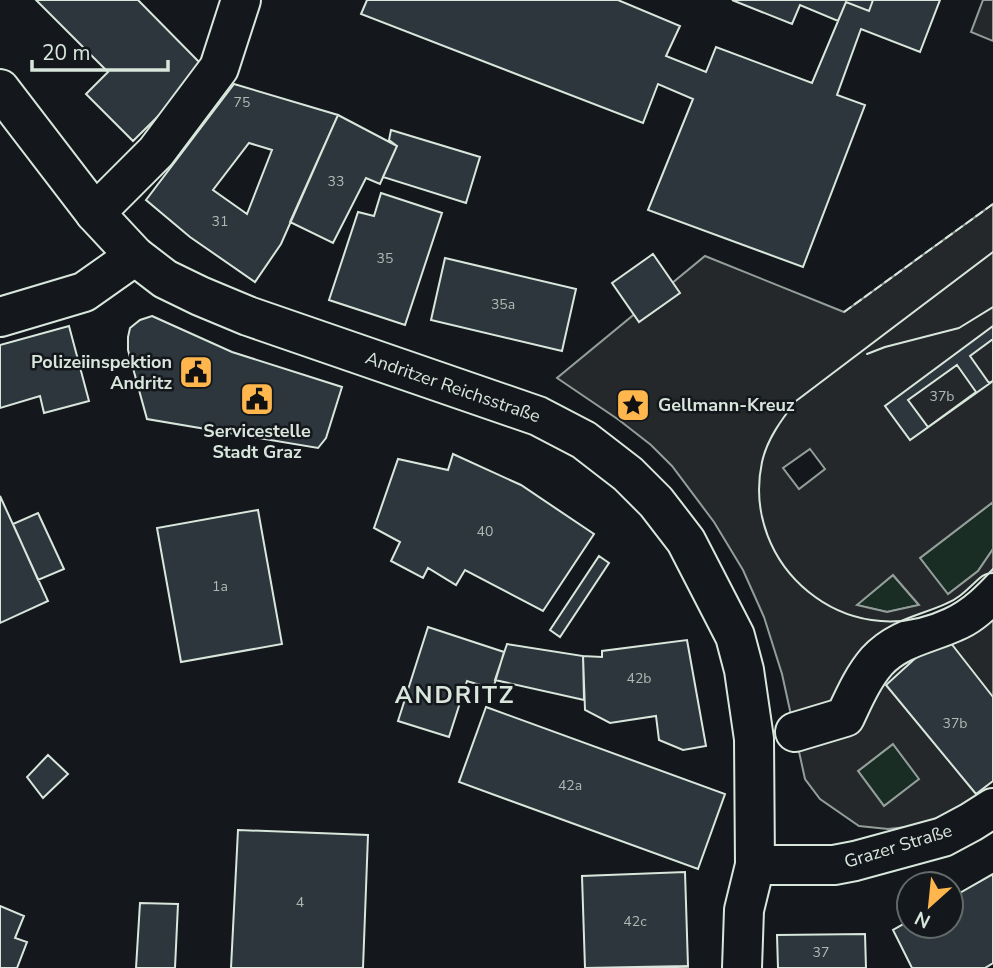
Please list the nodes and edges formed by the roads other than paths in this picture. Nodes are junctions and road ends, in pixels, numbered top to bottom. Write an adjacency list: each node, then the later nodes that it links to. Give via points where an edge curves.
1 (241, 0): 3 (street, via 219,68 156,152)
2 (0, 89): 3 (street, Andritzer Reichsstraße)
3 (95, 213): 4 (street, Andritzer Reichsstraße)
4 (135, 256): 5 (street, via 84,292); 9 (street, Andritzer Reichsstraße, via 165,279 248,316 538,416 584,440 628,474 686,541 735,636 754,739)
5 (0, 317)
6 (993, 593): 7 (street, via 970,614 914,635 878,659 845,717)
7 (795, 732)
8 (993, 808): 9 (street, Grazer Straße, via 943,836 855,861)
9 (755, 865): 10 (street, Andritzer Reichsstraße, via 744,910)
10 (742, 968)

